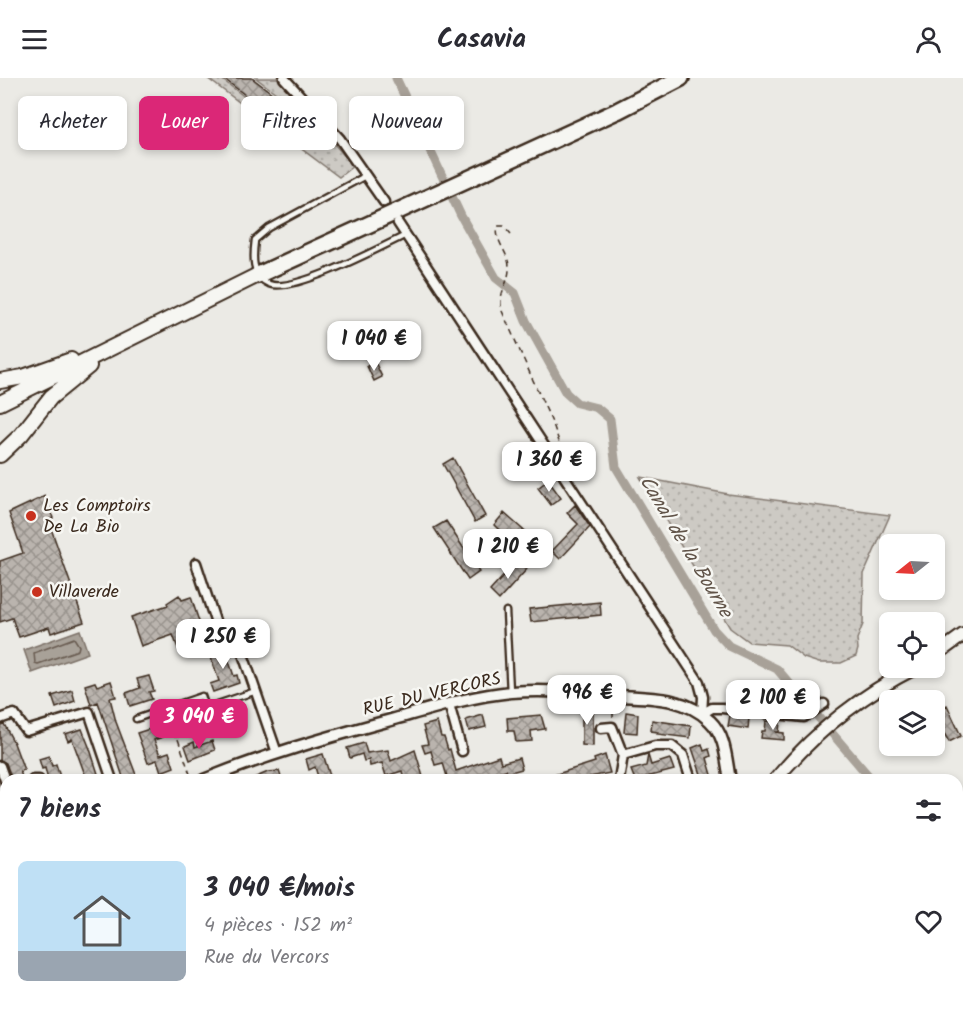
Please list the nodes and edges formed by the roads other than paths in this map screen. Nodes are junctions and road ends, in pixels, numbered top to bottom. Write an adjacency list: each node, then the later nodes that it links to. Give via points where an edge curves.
1 (284, 78): 3 (street)
2 (670, 79): 7 (highway)
3 (368, 175): 4 (street); 7 (lane, via 269,228 255,240 252,260)
4 (384, 202)
5 (398, 223): 6 (street)
6 (406, 235): 7 (lane, via 292,284 270,285); 23 (street, via 699,682 704,697)
7 (258, 275): 8 (highway)
8 (129, 339): 9 (highway, via 23,377); 10 (highway); 11 (highway, via 66,384)
9 (0, 381)
10 (0, 404)
11 (0, 455)
12 (196, 563): 17 (street, via 221,639 236,634)
13 (506, 610): 18 (lane)
14 (963, 635): 15 (main road)
15 (945, 648)
16 (897, 678): 35 (main road, via 860,699 797,754)
17 (256, 691): 22 (lane); 28 (street)
18 (510, 692): 19 (street, RUE DU VERCORS); 23 (street, RUE DU VERCORS, via 552,691 676,702)
19 (449, 704): 27 (street); 28 (street, RUE DU VERCORS)
20 (824, 704): 23 (street, via 804,717 722,708)
21 (167, 708): 22 (lane, via 202,696); 22 (lane, via 176,733 210,721); 25 (lane)
22 (206, 708)
23 (702, 714): 34 (street, RUE DU VERCORS, via 721,736)
24 (0, 719): 30 (street, via 14,714 26,731 89,712)
25 (136, 719)
26 (601, 728): 29 (street, via 612,727)
27 (462, 752)
28 (277, 753): 31 (street, RUE DU VERCORS)
29 (623, 755): 32 (street); 33 (street, via 655,746 672,746 683,755)
30 (110, 774)
31 (220, 774)
32 (620, 774)
33 (689, 774)
34 (730, 774)
35 (780, 774)

